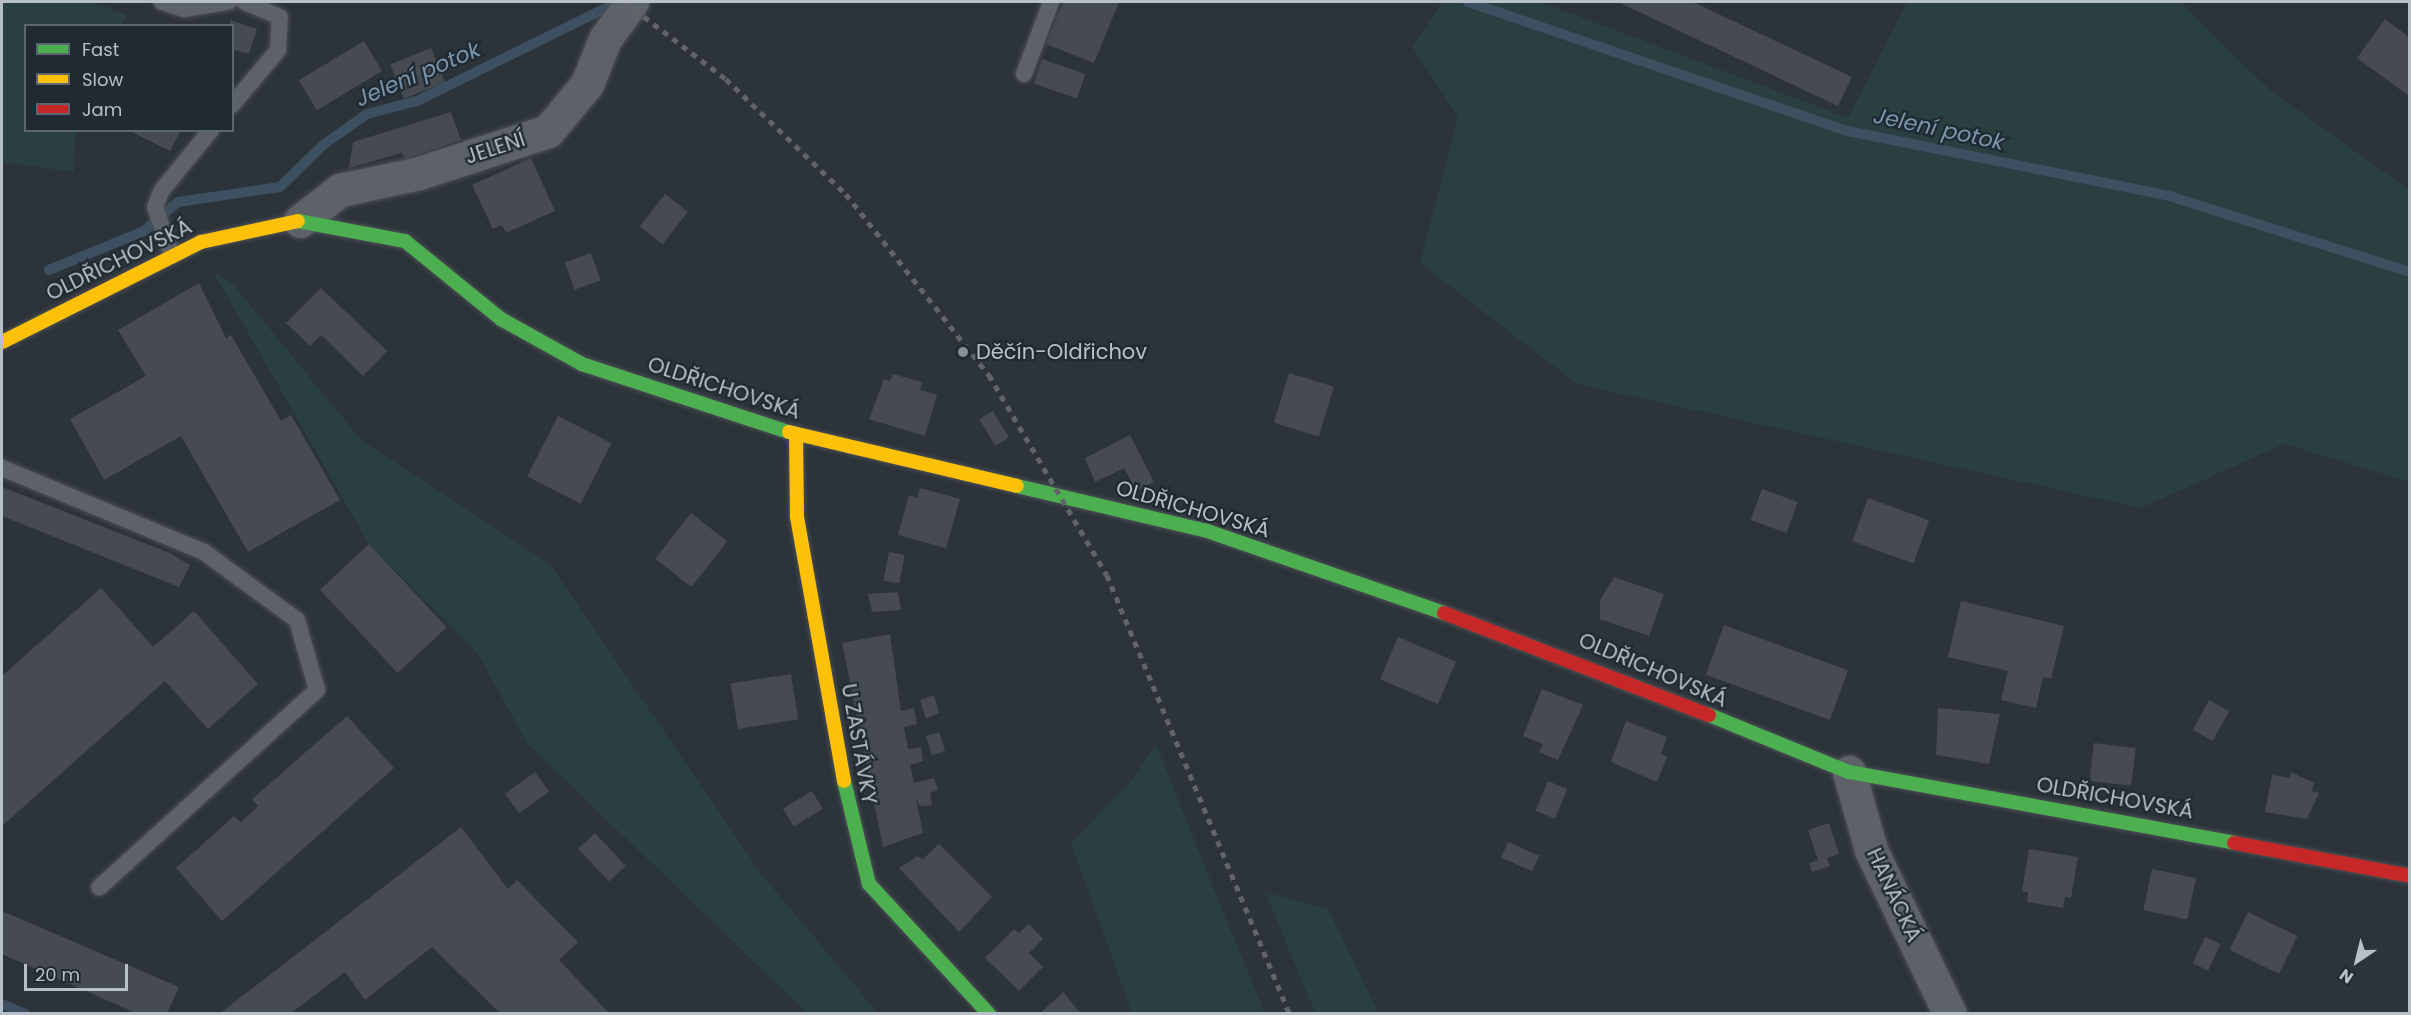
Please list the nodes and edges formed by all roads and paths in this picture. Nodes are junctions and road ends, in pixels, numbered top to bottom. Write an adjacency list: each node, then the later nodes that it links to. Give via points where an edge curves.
1 (162, 2): 2 (lane, via 184,9)
2 (228, 2)
3 (243, 2): 7 (lane, via 280,17 278,50)
4 (632, 2): 9 (street, JELENÍ, via 605,39 587,84 548,131 419,173 340,190)
5 (1051, 2): 6 (lane)
6 (1024, 74)
7 (234, 103)
8 (209, 132): 10 (lane, via 162,190 155,207)
9 (300, 221): 10 (street, OLDŘICHOVSKÁ, via 201,242); 12 (street, OLDŘICHOVSKÁ, via 405,241 501,319 582,364)
10 (172, 256): 11 (street, OLDŘICHOVSKÁ)
11 (2, 342)
12 (796, 434): 14 (street, OLDŘICHOVSKÁ, via 1207,531 1538,645); 17 (street, U ZASTÁVKY, via 797,517 851,820 869,884)
13 (2, 468): 16 (lane, via 204,552 297,620 317,690)
14 (1849, 772): 15 (street, OLDŘICHOVSKÁ); 18 (street, HANÁCKÁ, via 1871,850)
15 (2409, 876)
16 (99, 888)
17 (989, 1014)
18 (1950, 1014)

